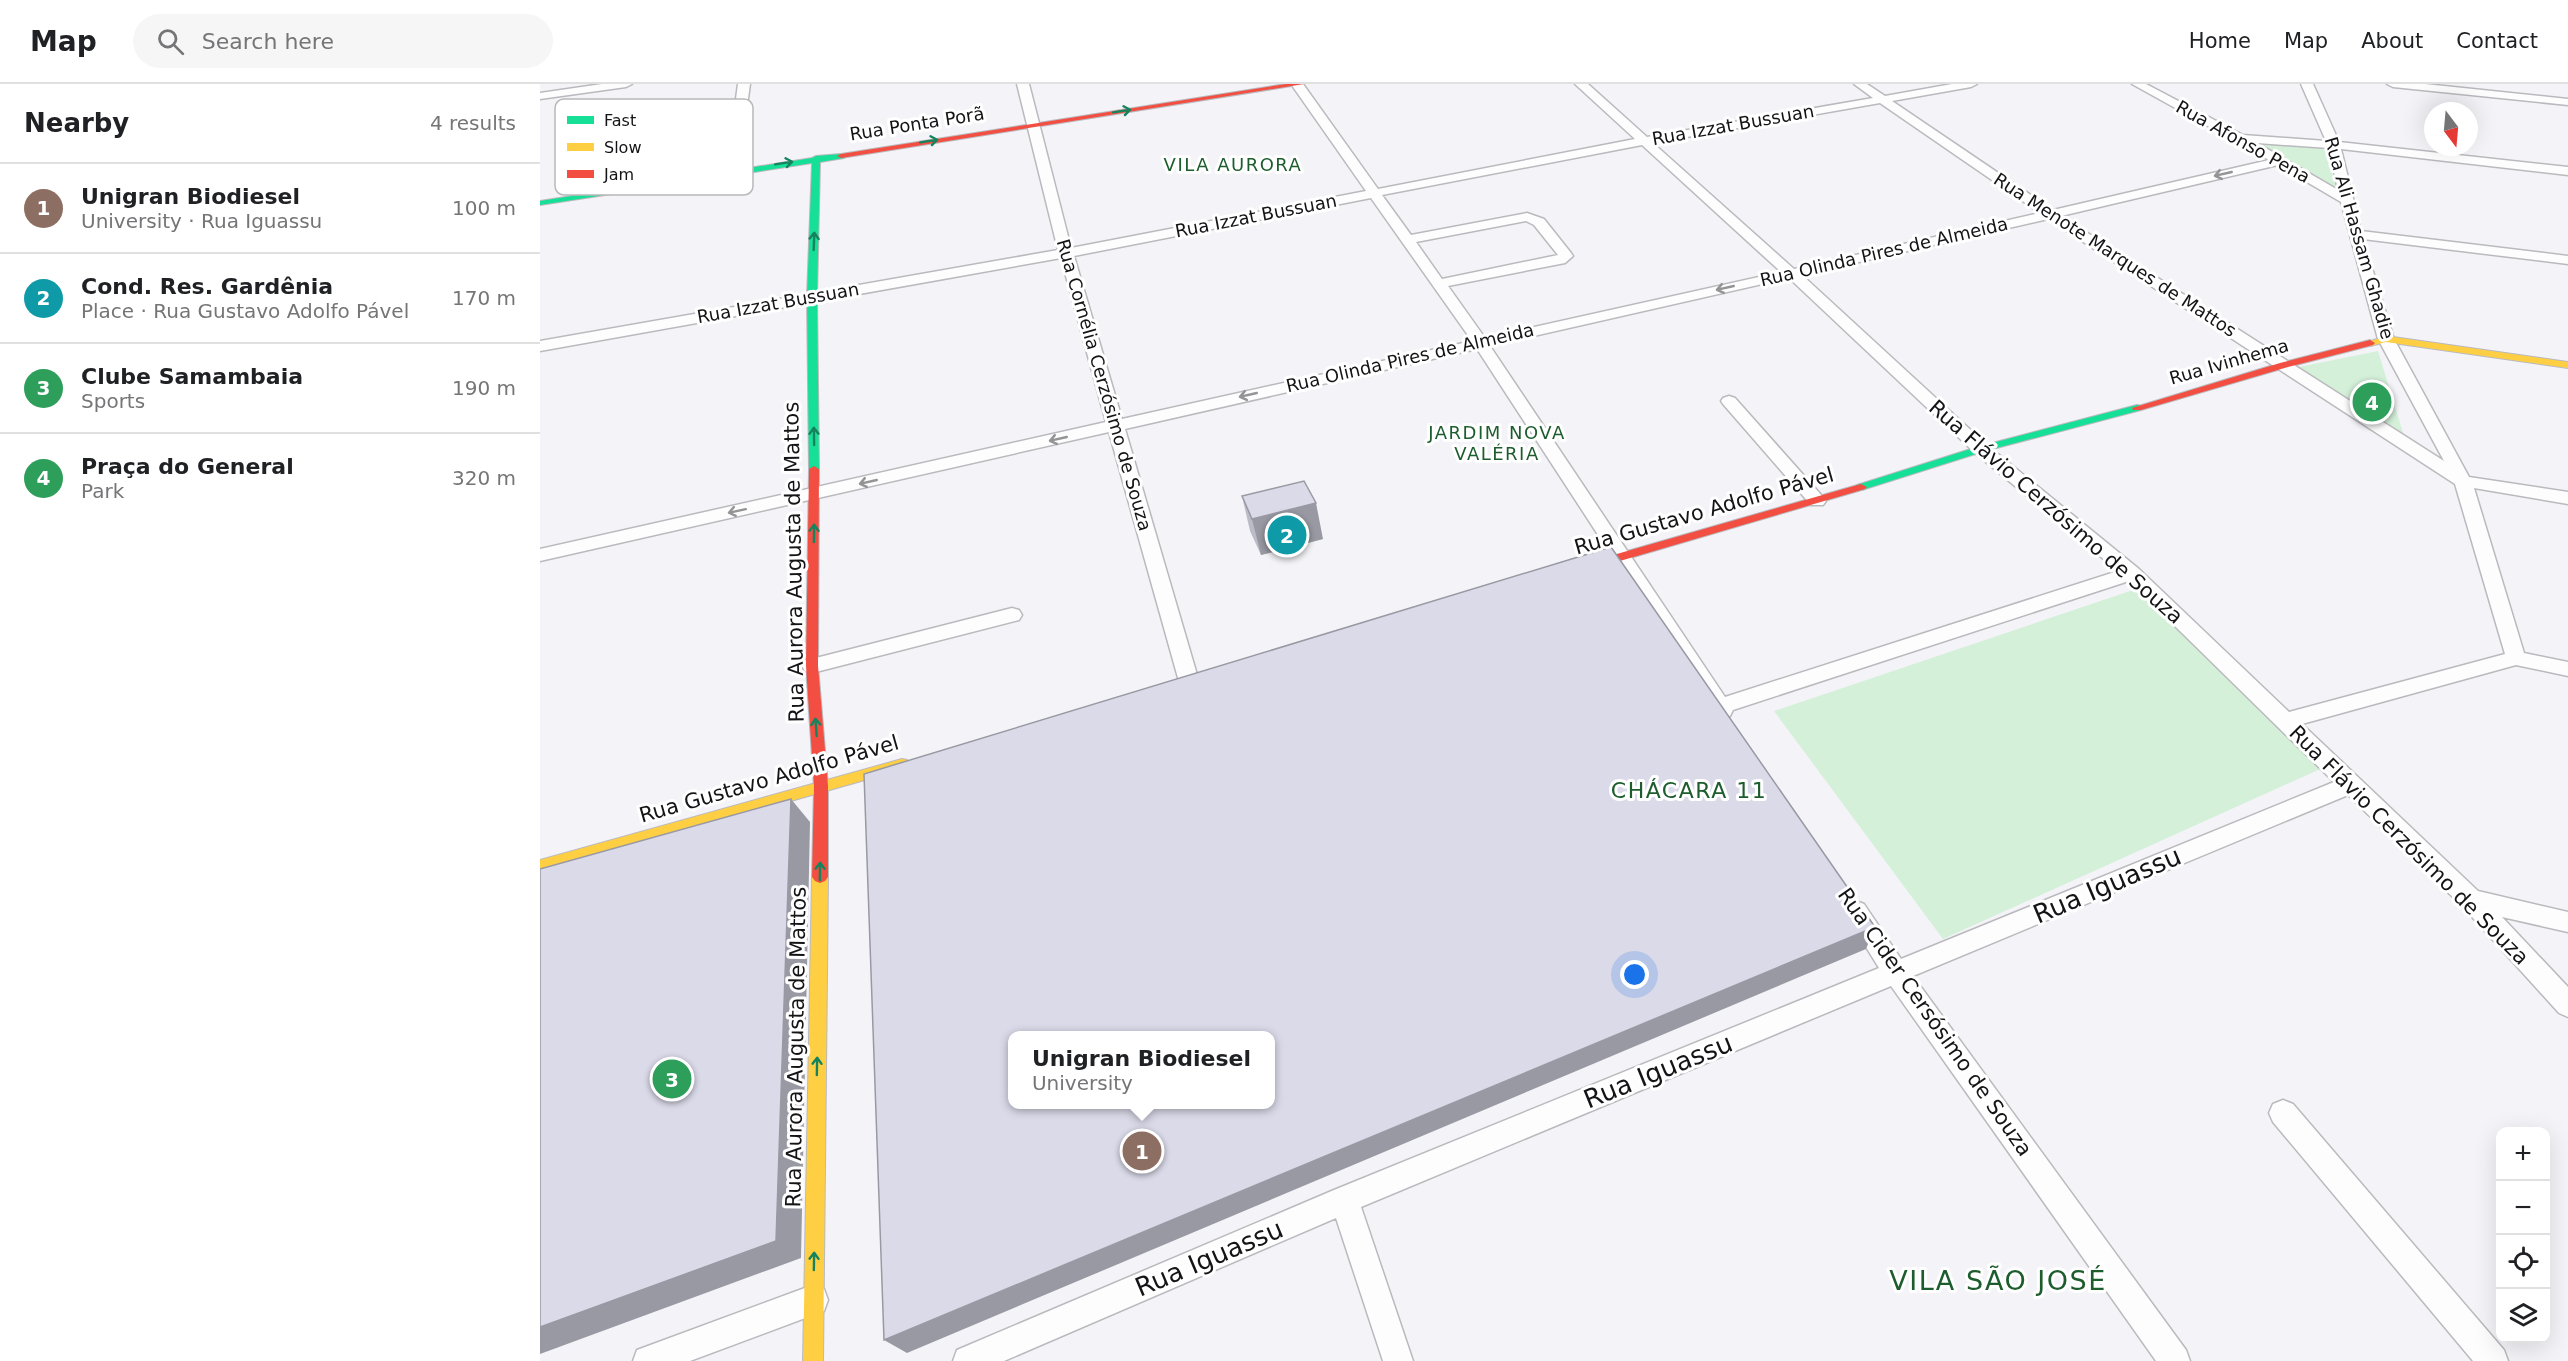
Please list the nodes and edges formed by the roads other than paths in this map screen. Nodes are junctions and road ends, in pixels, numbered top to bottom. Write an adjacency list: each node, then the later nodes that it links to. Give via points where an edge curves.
1 (626, 84): 11 (street)
2 (744, 84): 12 (street)
3 (1023, 84): 15 (street, Rua Cornélia Cerzósimo de Souza)
4 (1298, 84): 15 (street, Rua Ponta Porã, one-way to 4); 23 (street)
5 (1581, 84): 17 (street, Rua Flávio Cerzósimo de Souza)
6 (1860, 84): 13 (street, Rua Menote Marques de Mattos)
7 (1971, 84): 13 (street, Rua Izzat Bussuan)
8 (2138, 84): 16 (street, Rua Afonso Pena)
9 (2307, 84): 18 (street, Rua Ali Hassam Ghadie)
10 (2393, 84): 14 (street)
11 (540, 96)
12 (742, 99)
13 (1882, 99): 17 (street, Rua Izzat Bussuan); 27 (street, Rua Menote Marques de Mattos)
14 (2568, 102)
15 (1033, 125): 19 (street, Rua Ponta Porã, one-way to 15); 30 (street, Rua Cornélia Cerzósimo de Souza)
16 (2240, 138): 18 (street); 20 (street, Rua Afonso Pena)
17 (1642, 141): 23 (street, Rua Izzat Bussuan); 32 (street, Rua Flávio Cerzósimo de Souza)
18 (2334, 145): 22 (street); 25 (street, Rua Ali Hassam Ghadie)
19 (816, 158): 21 (street, Rua Ponta Porã, one-way to 19); 34 (street, Rua Aurora Augusta de Mattos, one-way to 19)
20 (2280, 161): 25 (street, Rua Afonso Pena); 27 (street, Rua Olinda Pires de Almeida, one-way to 27)
21 (753, 168)
22 (2568, 171)
23 (1373, 192): 29 (street); 30 (street, Rua Izzat Bussuan)
24 (590, 195): 26 (street, Rua Ponta Porã)
25 (2348, 201): 28 (street, Rua Ali Hassam Ghadie)
26 (540, 203)
27 (2050, 214): 32 (street, Rua Olinda Pires de Almeida); 38 (street, Rua Menote Marques de Mattos)
28 (2355, 234): 31 (street); 35 (street, Rua Ali Hassam Ghadie)
29 (1408, 240): 33 (street); 33 (street, via 1527,218 1539,222 1566,256)
30 (1066, 253): 34 (street, Rua Izzat Bussuan); 42 (street, Rua Cornélia Cerzósimo de Souza)
31 (2568, 260)
32 (1791, 273): 36 (street, Rua Olinda Pires de Almeida, one-way to 36); 43 (street, Rua Flávio Cerzósimo de Souza)
33 (1438, 284): 36 (street)
34 (812, 297): 37 (street, Rua Izzat Bussuan); 45 (street, Rua Aurora Augusta de Mattos, one-way to 34)
35 (2386, 339): 38 (street, Rua Ivinhema); 39 (street); 44 (street, Rua Ali Hassam Ghadie)
36 (1480, 342): 42 (street, Rua Olinda Pires de Almeida, one-way to 42); 49 (street)
37 (540, 346)
38 (2284, 364): 41 (street, Rua Ivinhema); 44 (street, Rua Menote Marques de Mattos)
39 (2568, 365)
40 (1729, 401): 47 (street)
41 (2082, 424): 43 (street, Rua Gustavo Adolfo Pável)
42 (1116, 426): 45 (street, Rua Olinda Pires de Almeida, one-way to 45); 56 (street, Rua Cornélia Cerzósimo de Souza)
43 (1981, 449): 47 (street, Rua Gustavo Adolfo Pável); 51 (street, Rua Flávio Cerzósimo de Souza)
44 (2463, 481): 46 (street); 53 (street, Rua Ali Hassam Ghadie)
45 (814, 494): 48 (street, Rua Olinda Pires de Almeida, one-way to 48); 54 (street, Rua Aurora Augusta de Mattos, one-way to 45)
46 (2568, 498)
47 (1817, 501): 49 (street, Rua Gustavo Adolfo Pável)
48 (540, 555)
49 (1623, 556): 50 (street, Rua Gustavo Adolfo Pável); 57 (street)
50 (1566, 573)
51 (2132, 573): 57 (street); 58 (street, Rua Flávio Cerzósimo de Souza)
52 (1012, 615): 54 (street)
53 (2516, 658): 55 (street); 58 (street)
54 (812, 666): 62 (street, Rua Aurora Augusta de Mattos, one-way to 54)
55 (2568, 669)
56 (1190, 685)
57 (1721, 706): 59 (street)
58 (2284, 721): 61 (street, Rua Flávio Cerzósimo de Souza)
59 (1734, 726)
60 (913, 760): 62 (street, Rua Gustavo Adolfo Pável)
61 (2349, 785): 65 (street, Rua Flávio Cerzósimo de Souza); 67 (street, Rua Iguassu)
62 (821, 786): 63 (street, Rua Gustavo Adolfo Pável); 71 (street, Rua Aurora Augusta de Mattos, one-way to 62)
63 (540, 866)
64 (1844, 894): 67 (street, Rua Cider Cersósimo de Souza)
65 (2471, 900): 66 (street); 68 (street, Rua Flávio Cerzósimo de Souza)
66 (2568, 922)
67 (1896, 973): 70 (street, Rua Iguassu); 76 (street, Rua Cider Cersósimo de Souza)
68 (2568, 1005)
69 (2283, 1113): 77 (street)
70 (1344, 1200): 74 (street, Rua Iguassu); 75 (street)
71 (813, 1300): 72 (street); 73 (street, Rua Aurora Augusta de Mattos)
72 (648, 1361)
73 (813, 1361)
74 (968, 1361)
75 (1398, 1361)
76 (2175, 1361)
77 (2493, 1361)

